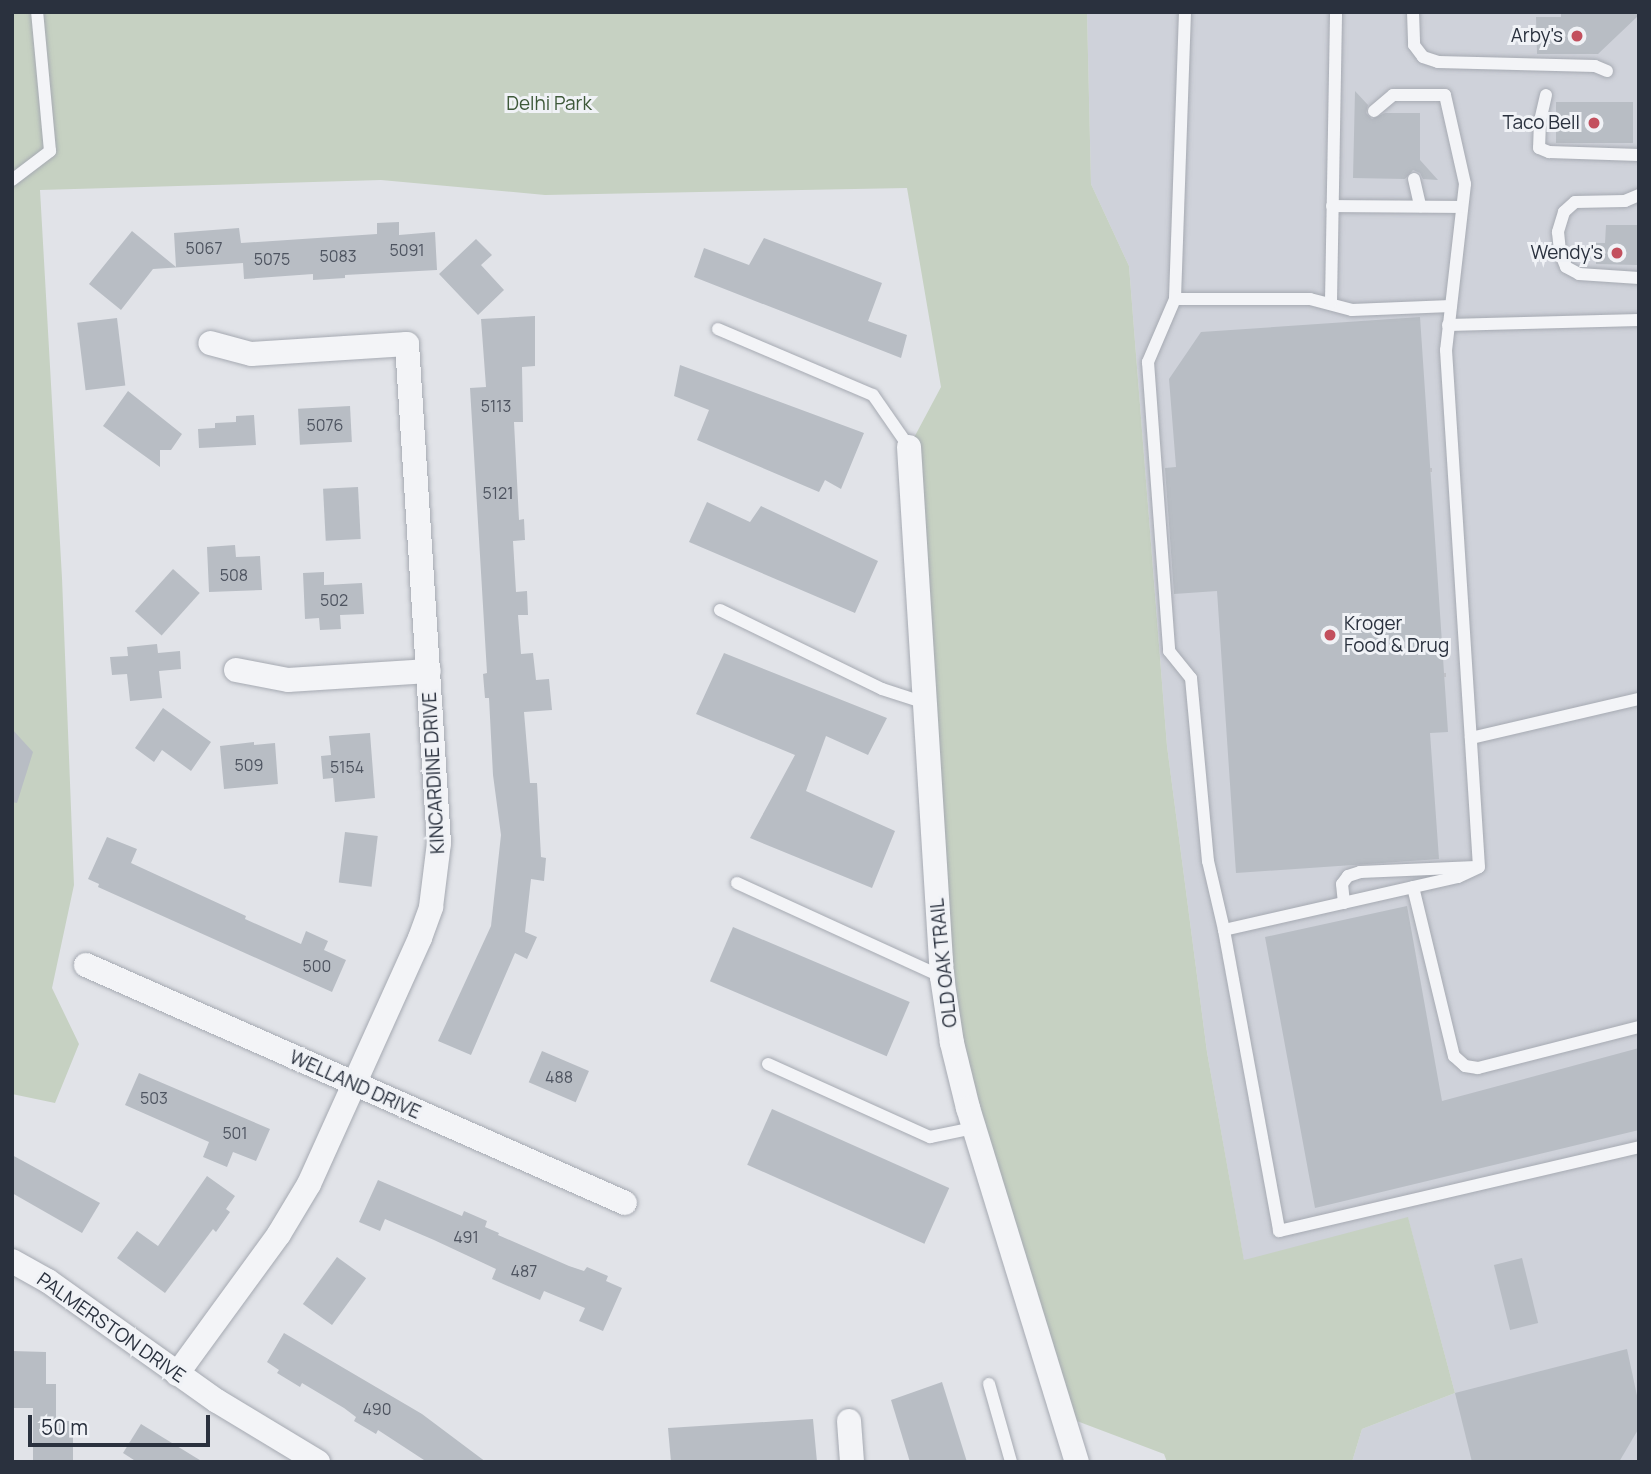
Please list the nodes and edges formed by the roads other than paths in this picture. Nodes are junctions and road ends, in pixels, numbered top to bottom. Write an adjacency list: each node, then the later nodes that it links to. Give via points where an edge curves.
1 (37, 12): 10 (lane, via 50,151)
2 (1185, 12): 16 (lane)
3 (1336, 12): 12 (lane)
4 (1413, 12): 5 (lane, via 1413,45 1423,57 1438,62 1594,66)
5 (1607, 71)
6 (1546, 95): 8 (lane, via 1539,148)
7 (1374, 111): 14 (lane, via 1394,94 1445,95 1465,184)
8 (1639, 155)
9 (1414, 179): 13 (lane)
10 (12, 180)
11 (1639, 195): 15 (lane, via 1625,201 1575,202 1564,212 1558,232 1566,267 1579,274)
12 (1332, 206): 13 (lane); 17 (lane)
13 (1420, 206): 14 (lane)
14 (1462, 207): 18 (lane)
15 (1639, 278)
16 (1175, 299): 17 (lane); 34 (lane, via 1148,362 1169,651 1191,678 1208,861)
17 (1331, 302): 18 (lane, via 1352,310)
18 (1451, 306): 20 (lane)
19 (1639, 320): 20 (lane)
20 (1448, 325): 29 (lane)
21 (718, 329): 23 (lane, via 873,395)
22 (210, 343): 26 (street, KINCARDINE DRIVE, via 251,354 407,344)
23 (909, 447): 28 (street, OLD OAK TRAIL)
24 (720, 610): 28 (lane, via 882,689)
25 (236, 670): 26 (street, via 288,680)
26 (429, 671): 39 (street, KINCARDINE DRIVE, via 438,875 420,938)
27 (1639, 699): 29 (lane)
28 (925, 703): 36 (street, OLD OAK TRAIL)
29 (1471, 738): 30 (lane)
30 (1479, 867): 32 (lane); 33 (lane, via 1360,872 1342,884)
31 (737, 883): 36 (lane)
32 (1413, 887): 33 (lane); 37 (lane, via 1454,1056 1465,1066 1478,1068)
33 (1344, 903): 34 (lane)
34 (1224, 930): 41 (lane, via 1279,1231)
35 (86, 965): 39 (street, WELLAND DRIVE)
36 (942, 977): 40 (street, OLD OAK TRAIL, via 952,1043)
37 (1639, 1027)
38 (768, 1064): 40 (lane, via 930,1137)
39 (354, 1085): 42 (street, WELLAND DRIVE); 44 (street, KINCARDINE DRIVE, via 309,1184 279,1234)
40 (974, 1128): 50 (street, OLD OAK TRAIL)
41 (1639, 1147)
42 (625, 1203)
43 (12, 1261): 44 (street, PALMERSTON DRIVE)
44 (177, 1374): 47 (street, PALMERSTON DRIVE)
45 (989, 1384): 49 (lane)
46 (849, 1421): 48 (street)
47 (318, 1462)
48 (852, 1462)
49 (1011, 1462)
50 (1077, 1462)

